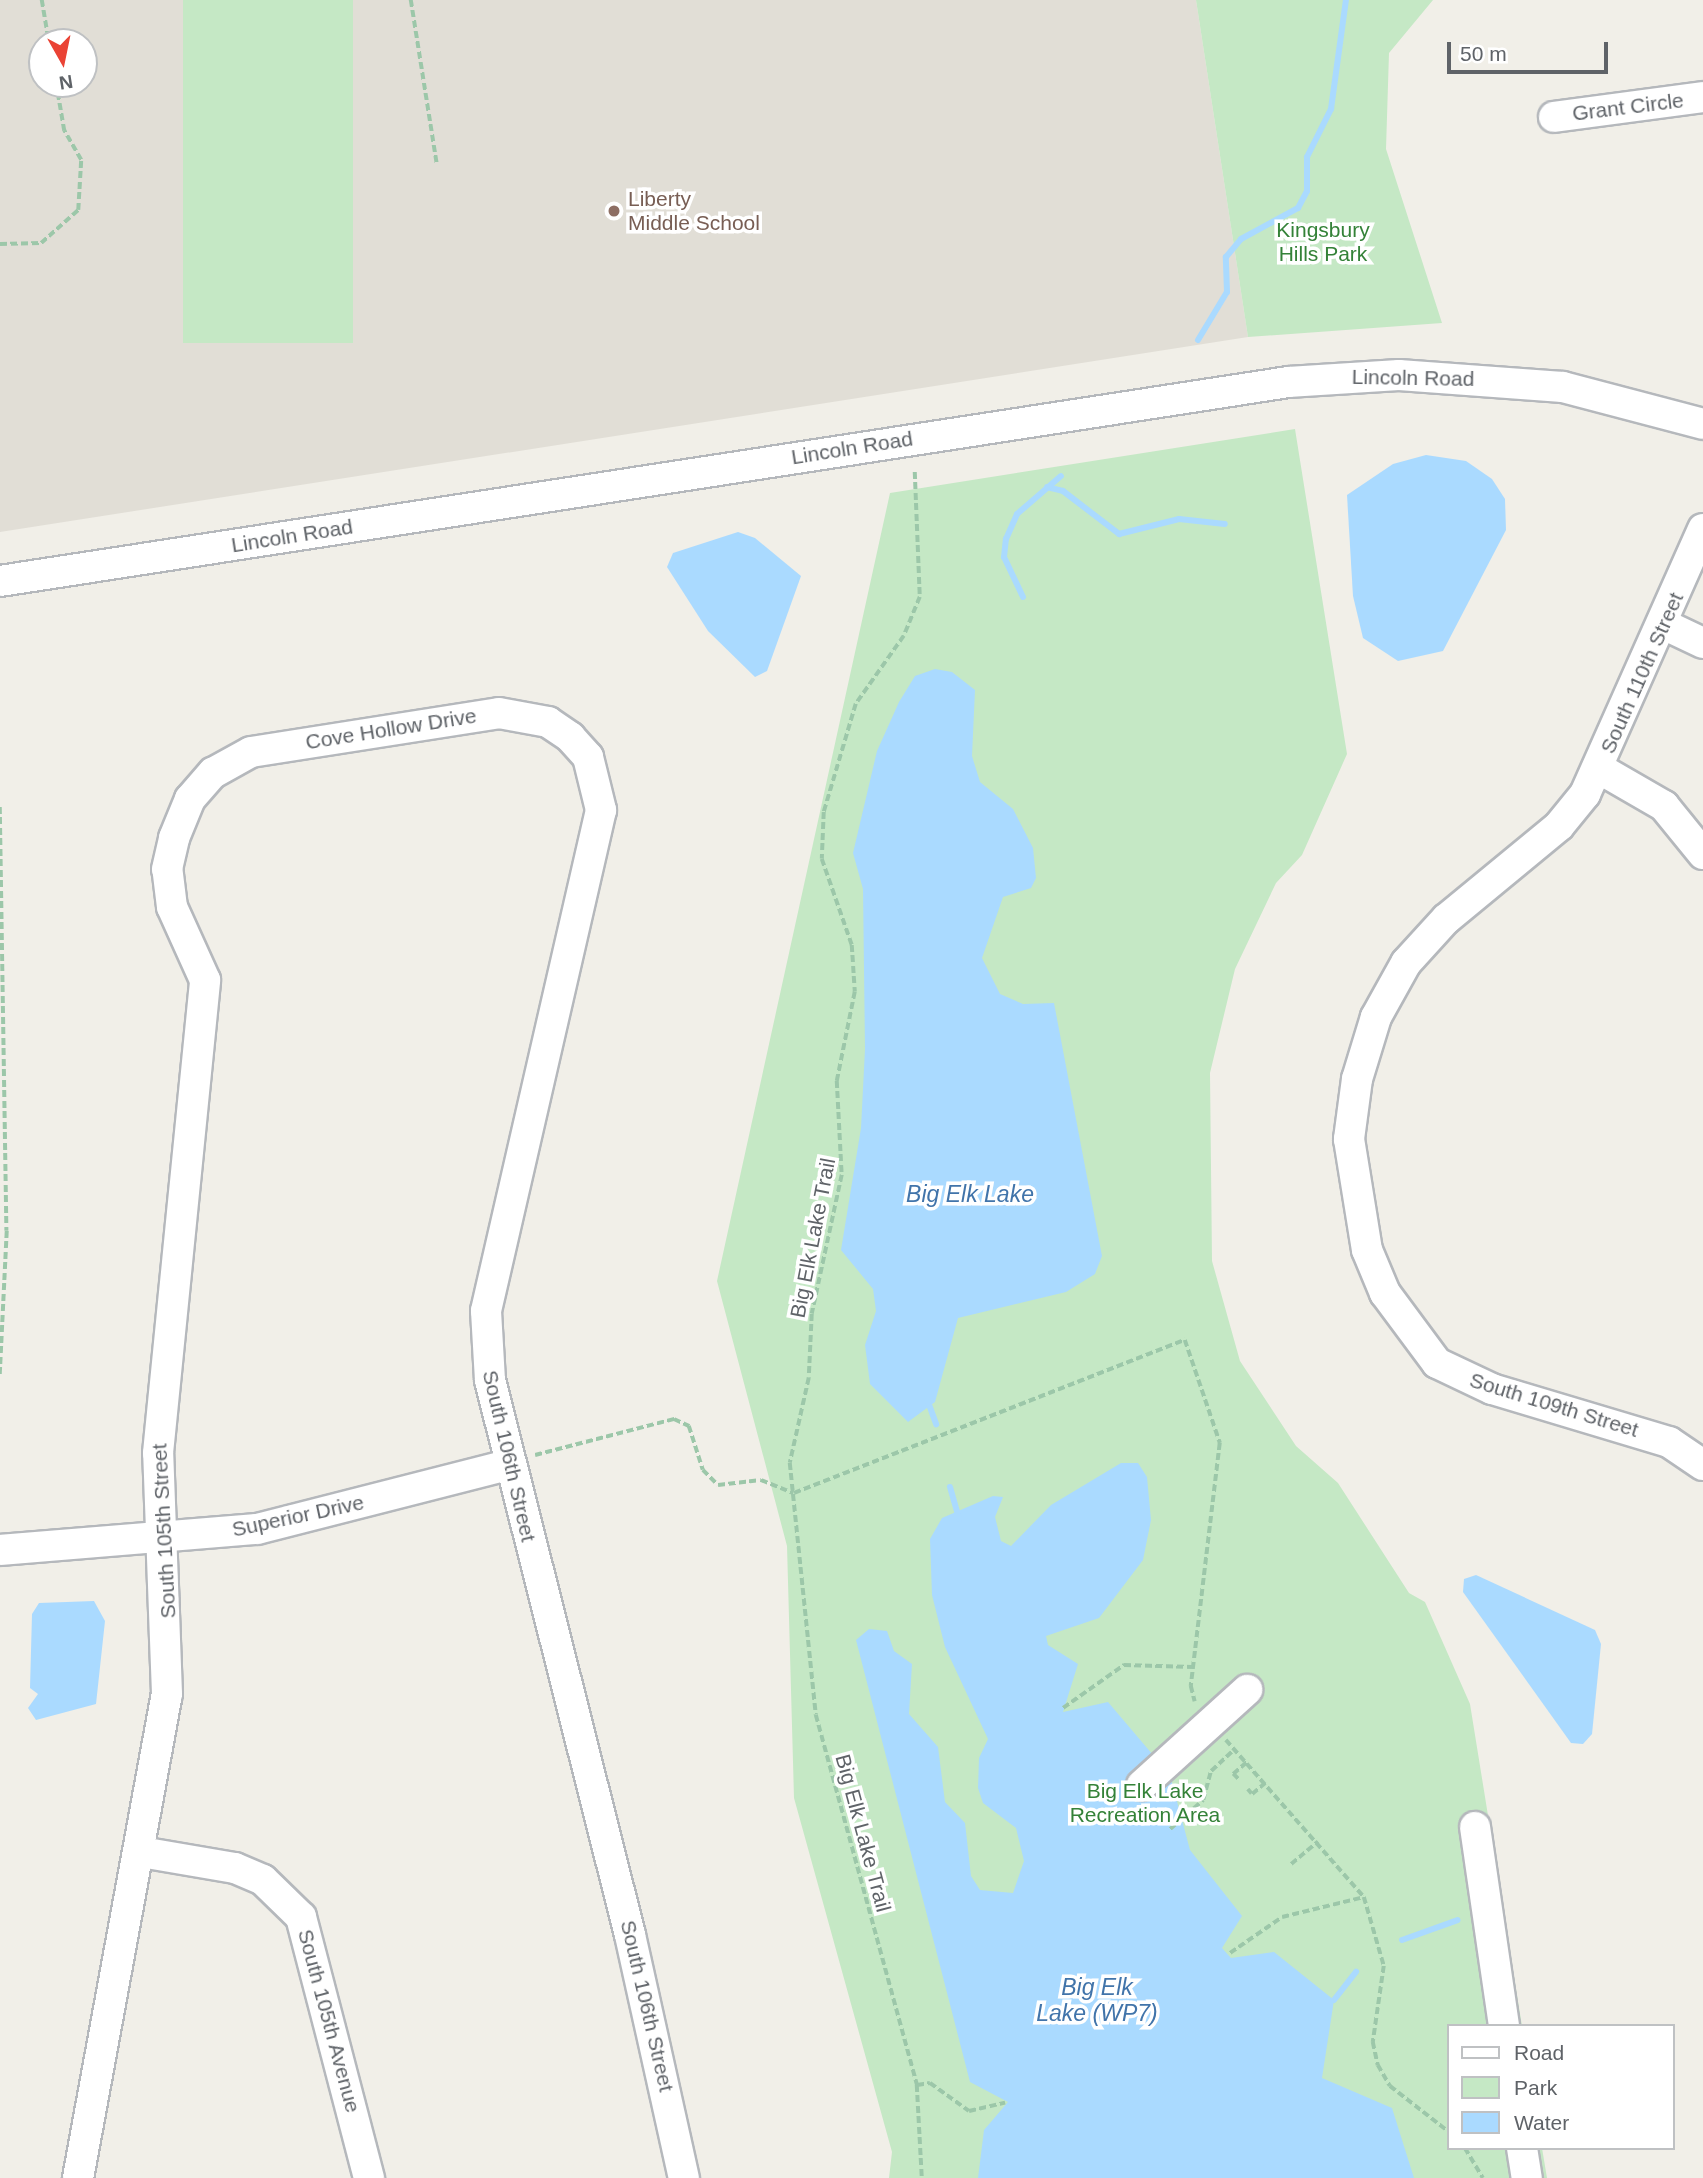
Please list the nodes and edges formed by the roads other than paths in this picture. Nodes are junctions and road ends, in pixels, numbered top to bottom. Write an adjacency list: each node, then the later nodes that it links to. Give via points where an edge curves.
1 (1703, 97): 2 (street, Grant Circle)
2 (1553, 117)
3 (1703, 424): 5 (street, Lincoln Road, via 1563,387 1399,375 1289,382)
4 (1703, 529): 6 (street, South 110th Street)
5 (0, 582)
6 (1665, 625): 7 (street); 9 (street, South 110th Street)
7 (1703, 643)
8 (570, 737): 10 (street, Cove Hollow Drive, via 548,722 499,713 251,752); 12 (street, South 106th Street, via 588,757 597,784 599,836 486,1311 489,1380)
9 (1600, 769): 11 (street, South 110th Street, via 1664,806); 13 (street, South 109th Street, via 1559,826 1446,919 1400,974 1376,1017 1357,1079 1349,1139 1356,1200 1367,1250 1385,1293 1437,1363 1492,1389 1667,1441)
10 (213, 773): 14 (street, South 105th Street, via 190,799 167,869 172,907 201,958 205,980 158,1453)
11 (1703, 854)
12 (520, 1461): 14 (street, Superior Drive, via 257,1529); 24 (street, South 106th Street)
13 (1703, 1465)
14 (165, 1537): 15 (street, Superior Drive); 19 (street, South 105th Street, via 167,1693)
15 (0, 1550)
16 (1247, 1690): 17 (street)
17 (1142, 1785)
18 (1475, 1827): 20 (street)
19 (141, 1852): 22 (street, South 105th Street); 23 (street, South 105th Avenue, via 234,1868 263,1880 301,1917)
20 (1504, 2024)
21 (1522, 2150): 25 (street)
22 (78, 2178)
23 (369, 2178)
24 (684, 2178)
25 (1527, 2178)

